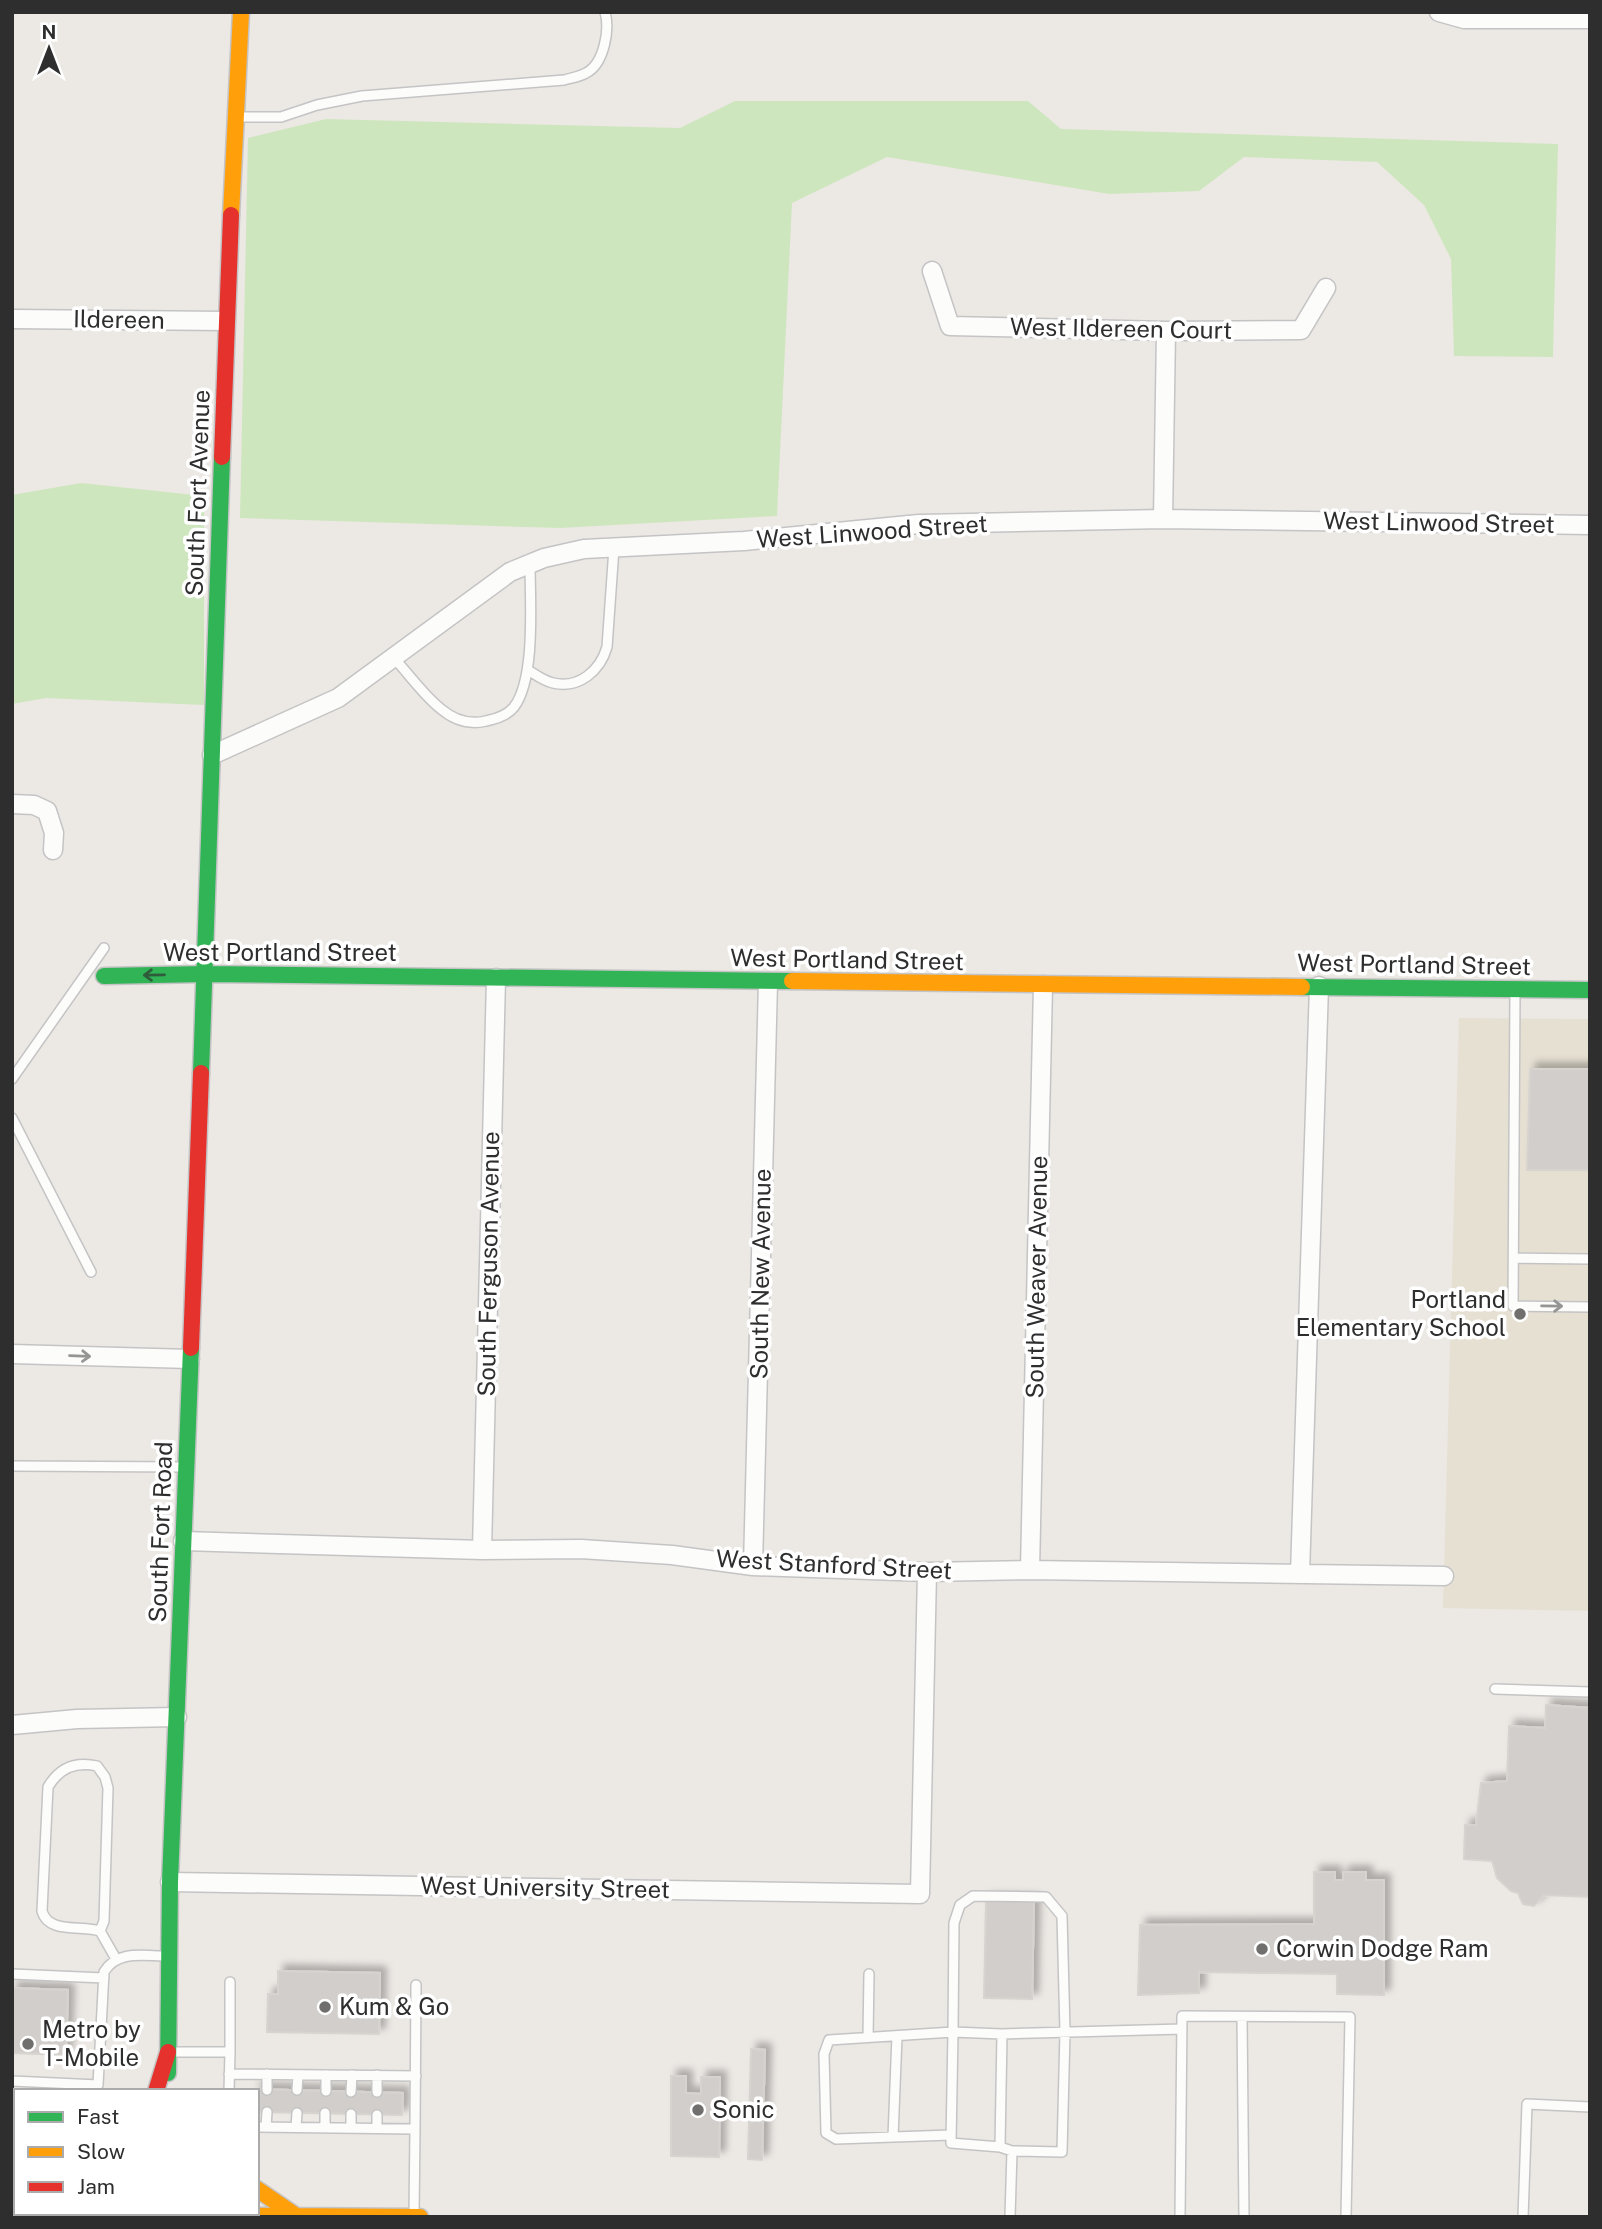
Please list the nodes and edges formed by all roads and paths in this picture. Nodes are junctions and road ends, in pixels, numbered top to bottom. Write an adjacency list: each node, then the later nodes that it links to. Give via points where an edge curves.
1 (240, 12): 5 (street, South Fort Avenue)
2 (605, 12): 5 (lane, via 606,47 589,73 564,80 362,96 281,117)
3 (1440, 12): 4 (street, via 1464,19)
4 (1590, 19)
5 (236, 117): 9 (street, South Fort Avenue)
6 (932, 271): 10 (street, West Ildereen Court, via 950,326)
7 (1326, 288): 10 (street, West Ildereen Court, via 1301,330)
8 (12, 319): 9 (street, Ildereen)
9 (226, 321): 17 (street, South Fort Avenue)
10 (1167, 331): 11 (street)
11 (1163, 519): 12 (street, West Linwood Street); 13 (street, West Linwood Street, via 919,524)
12 (1590, 525)
13 (614, 548): 14 (street, West Linwood Street, via 584,550); 16 (lane, via 604,659 591,674 571,684 552,683)
14 (530, 564): 15 (street, West Linwood Street, via 510,572); 16 (lane)
15 (393, 657): 16 (lane, via 440,709 462,721 479,723 513,709); 17 (street, West Linwood Street, via 338,698)
16 (528, 670)
17 (212, 755): 22 (street, South Fort Avenue)
18 (12, 804): 19 (street, via 47,811)
19 (53, 850)
20 (104, 948): 29 (lane)
21 (104, 975): 22 (street, West Portland Street, one-way to 21)
22 (205, 975): 23 (street, West Portland Street); 36 (street, South Fort Road)
23 (496, 978): 24 (street, West Portland Street); 40 (street, South Ferguson Avenue)
24 (768, 982): 25 (street, West Portland Street); 41 (street, South New Avenue)
25 (1043, 985): 26 (street, West Portland Street); 42 (street, South Weaver Avenue)
26 (1319, 986): 27 (street, West Portland Street); 44 (street)
27 (1515, 989): 28 (street, West Portland Street); 31 (lane)
28 (1590, 990)
29 (12, 1079)
30 (12, 1118): 33 (lane)
31 (1514, 1258): 32 (lane); 34 (lane, one-way to 34, via 1513,1306)
32 (1590, 1259)
33 (91, 1272)
34 (1590, 1307)
35 (12, 1354): 36 (street, one-way to 36)
36 (190, 1359): 38 (street, South Fort Road)
37 (12, 1466): 38 (lane)
38 (186, 1467): 39 (street, South Fort Road)
39 (183, 1541): 40 (street, West Stanford Street); 48 (street, South Fort Road)
40 (482, 1550): 41 (street, West Stanford Street, via 581,1549)
41 (753, 1566): 43 (street, West Stanford Street)
42 (1030, 1570): 43 (street, West Stanford Street); 44 (street, West Stanford Street)
43 (927, 1572): 50 (street, West University Street, via 920,1894)
44 (1300, 1574): 45 (street, West Stanford Street)
45 (1444, 1576)
46 (1494, 1689): 47 (lane)
47 (1590, 1692)
48 (177, 1717): 49 (street); 50 (street, South Fort Road)
49 (12, 1725)
50 (170, 1882): 52 (street, South Fort Road)
51 (100, 1931): 51 (lane, via 51,1925 42,1911 48,1787 54,1777 75,1764 97,1766 108,1788); 53 (lane)
52 (169, 1956): 53 (lane); 66 (street, South Fort Road)
53 (116, 1959): 56 (lane)
54 (12, 1974): 56 (lane)
55 (869, 1975): 65 (lane)
56 (104, 1978): 76 (lane)
57 (230, 1982): 67 (lane)
58 (416, 1985): 74 (lane)
59 (1242, 2017): 60 (lane, via 1182,2016); 111 (lane); 112 (lane, via 1350,2017)
60 (1182, 2029): 62 (lane); 110 (lane)
61 (953, 2032): 62 (lane, via 954,1923 960,1905 973,1896 1046,1897 1062,1916); 63 (lane); 64 (lane); 97 (lane)
62 (1065, 2032): 63 (lane); 100 (lane, via 1062,2152)
63 (1002, 2034): 99 (lane)
64 (897, 2036): 65 (lane); 98 (lane)
65 (868, 2038): 98 (lane, via 829,2040 824,2053 826,2133 836,2139)
66 (168, 2052): 67 (lane); 77 (street); 78 (street, South Fort Road)
67 (230, 2052): 68 (lane)
68 (229, 2074): 69 (lane); 79 (lane)
69 (267, 2074): 70 (lane); 80 (lane)
70 (298, 2075): 71 (lane); 81 (lane)
71 (326, 2075): 72 (lane); 82 (lane)
72 (352, 2075): 73 (lane); 83 (lane)
73 (377, 2075): 74 (lane); 84 (lane)
74 (416, 2076): 96 (lane)
75 (12, 2081): 76 (lane)
76 (98, 2088)
77 (157, 2089)
78 (167, 2089)
79 (229, 2089)
80 (267, 2090)
81 (298, 2090)
82 (326, 2091)
83 (351, 2092)
84 (377, 2092)
85 (1590, 2107): 113 (lane, via 1527,2104)
86 (267, 2112): 91 (lane)
87 (297, 2113): 92 (lane)
88 (325, 2113): 93 (lane)
89 (351, 2114): 94 (lane)
90 (377, 2115): 95 (lane)
91 (261, 2127): 92 (lane)
92 (296, 2127): 93 (lane)
93 (325, 2128): 94 (lane)
94 (351, 2128): 95 (lane)
95 (377, 2128): 96 (lane)
96 (415, 2129): 107 (lane)
97 (951, 2135): 98 (lane); 99 (lane, via 951,2143)
98 (893, 2137)
99 (1000, 2147): 100 (lane)
100 (1012, 2151): 109 (lane)
101 (259, 2190): 104 (street)
102 (170, 2215): 103 (street); 104 (street)
103 (55, 2216)
104 (293, 2216): 105 (street)
105 (313, 2216): 106 (street)
106 (358, 2216): 107 (street)
107 (414, 2217): 108 (street)
108 (420, 2217)
109 (1010, 2217)
110 (1180, 2217)
111 (1244, 2217)
112 (1346, 2217)
113 (1523, 2217)

